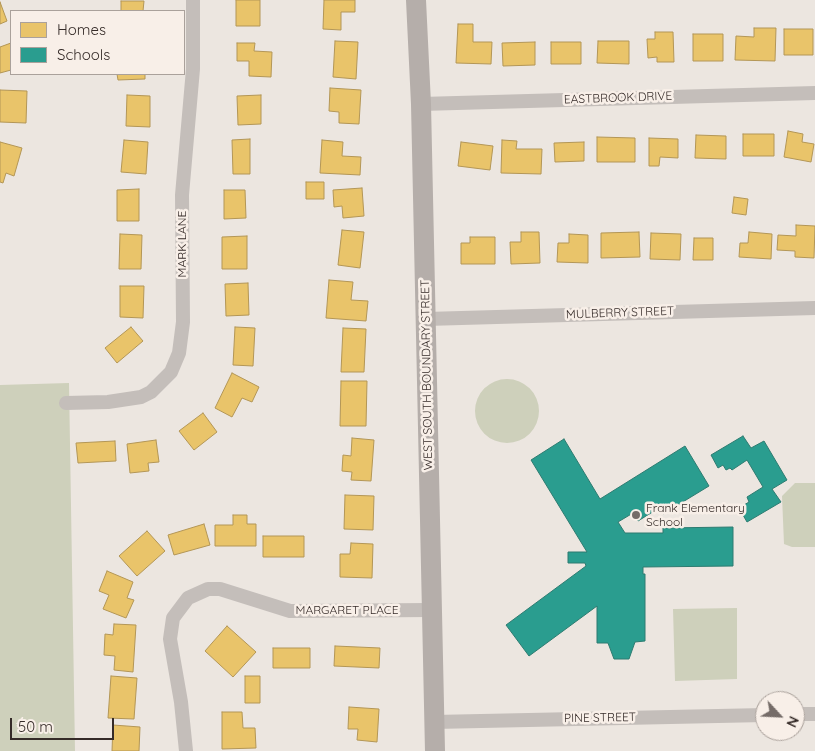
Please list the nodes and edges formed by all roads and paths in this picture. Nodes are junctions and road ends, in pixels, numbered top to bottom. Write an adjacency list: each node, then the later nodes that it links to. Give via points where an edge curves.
1 (193, 0): 7 (street, MARK LANE, via 193,69 182,195 183,322 179,353 171,372 141,397)
2 (416, 0): 4 (street, WEST SOUTH BOUNDARY STREET)
3 (815, 93): 4 (street, EASTBROOK DRIVE)
4 (421, 104): 6 (street, WEST SOUTH BOUNDARY STREET)
5 (815, 308): 6 (street, MULBERRY STREET)
6 (426, 318): 8 (street, WEST SOUTH BOUNDARY STREET)
7 (66, 403)
8 (431, 610): 10 (street, WEST SOUTH BOUNDARY STREET); 11 (street, MARGARET PLACE, via 290,611 220,589 208,589 188,598 173,618 170,639)
9 (755, 715): 10 (street, PINE STREET)
10 (434, 722): 12 (street, WEST SOUTH BOUNDARY STREET)
11 (186, 751)
12 (435, 751)

